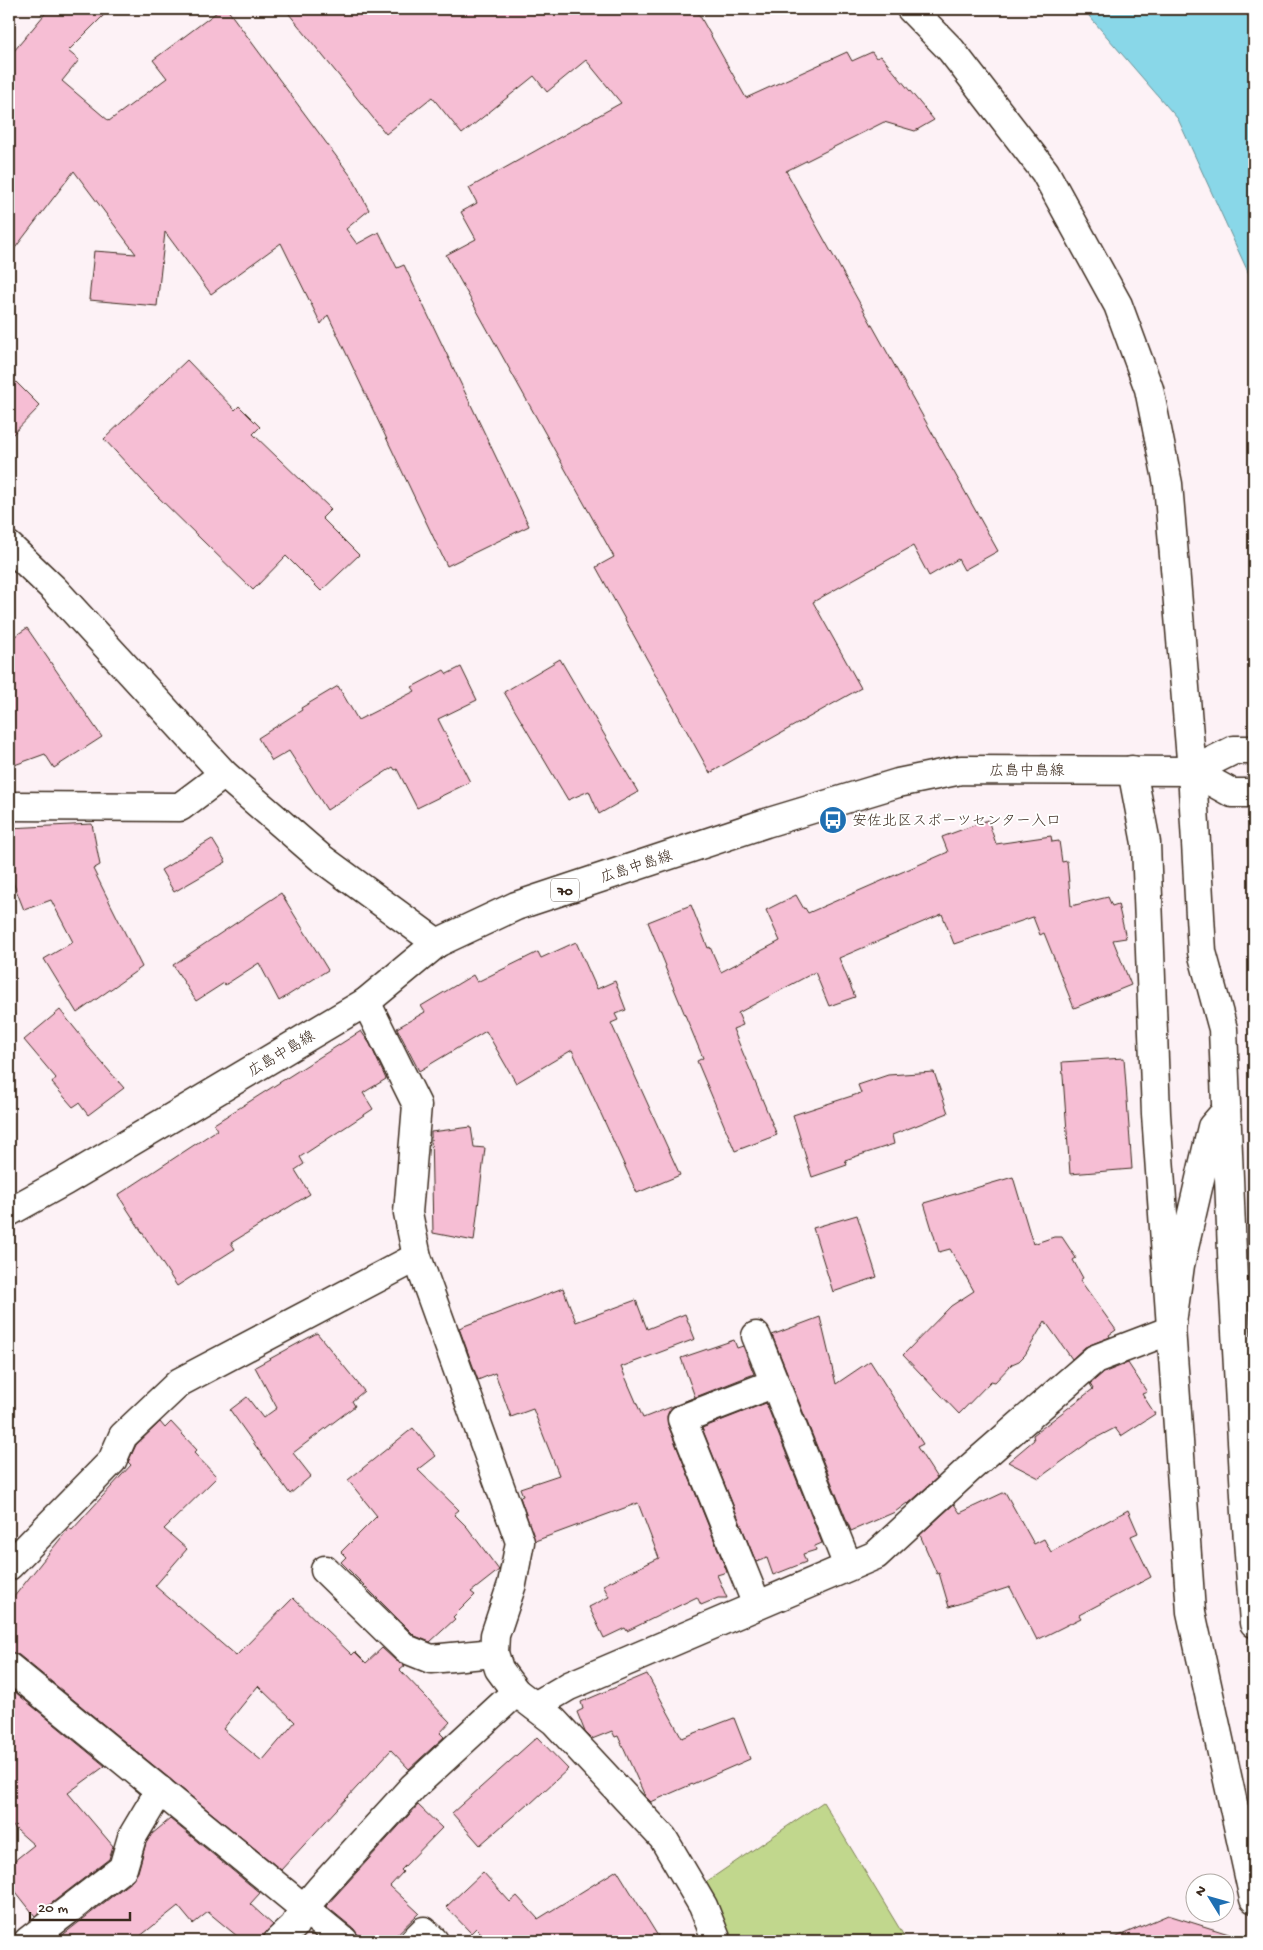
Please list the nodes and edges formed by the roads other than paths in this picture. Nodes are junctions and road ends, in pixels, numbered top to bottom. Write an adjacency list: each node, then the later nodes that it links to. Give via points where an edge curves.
1 (911, 9): 5 (street, via 951,50 1046,172 1118,305 1149,390 1168,484)
2 (9, 546): 6 (street, via 54,589)
3 (1244, 750): 5 (street, 広島中島線 / 70)
4 (1132, 770): 5 (street, 広島中島線 / 70); 9 (street, 広島中島線 / 70, via 961,770 898,783 516,906); 14 (street, via 1146,843 1156,1114)
5 (1192, 771): 7 (street, 広島中島線 / 70); 11 (street, via 1202,952 1223,1029)
6 (224, 774): 8 (street, via 180,807); 9 (street, via 321,858)
7 (1243, 793)
8 (9, 806)
9 (437, 944): 10 (street, 広島中島線 / 70)
10 (366, 1002): 12 (street, 広島中島線 / 70); 13 (street, via 417,1105 408,1213)
11 (1226, 1111): 14 (street, via 1212,1127 1180,1265); 21 (street)
12 (9, 1212)
13 (417, 1257): 17 (street, via 180,1382 122,1436 112,1461); 22 (street, via 520,1542 512,1584 495,1635)
14 (1170, 1330): 18 (street, via 1095,1359 876,1554); 26 (street, via 1191,1612)
15 (756, 1336): 16 (street)
16 (775, 1383): 18 (street); 20 (street, via 682,1420)
17 (9, 1566)
18 (848, 1566): 20 (street)
19 (325, 1570): 22 (street, via 406,1649 431,1659)
20 (757, 1605): 24 (street, via 569,1686)
21 (1254, 1623)
22 (494, 1653): 24 (street, via 499,1669)
23 (9, 1667): 25 (street)
24 (526, 1699): 27 (street, via 413,1787); 33 (street, via 554,1721 664,1838 703,1906)
25 (160, 1790): 27 (street); 28 (street, via 132,1837 123,1868)
26 (1254, 1899)
27 (304, 1908): 29 (street, via 294,1926); 30 (street)
28 (28, 1941)
29 (278, 1941)
30 (344, 1941)
31 (414, 1941): 32 (street, via 424,1932)
32 (434, 1941)
33 (717, 1941)

